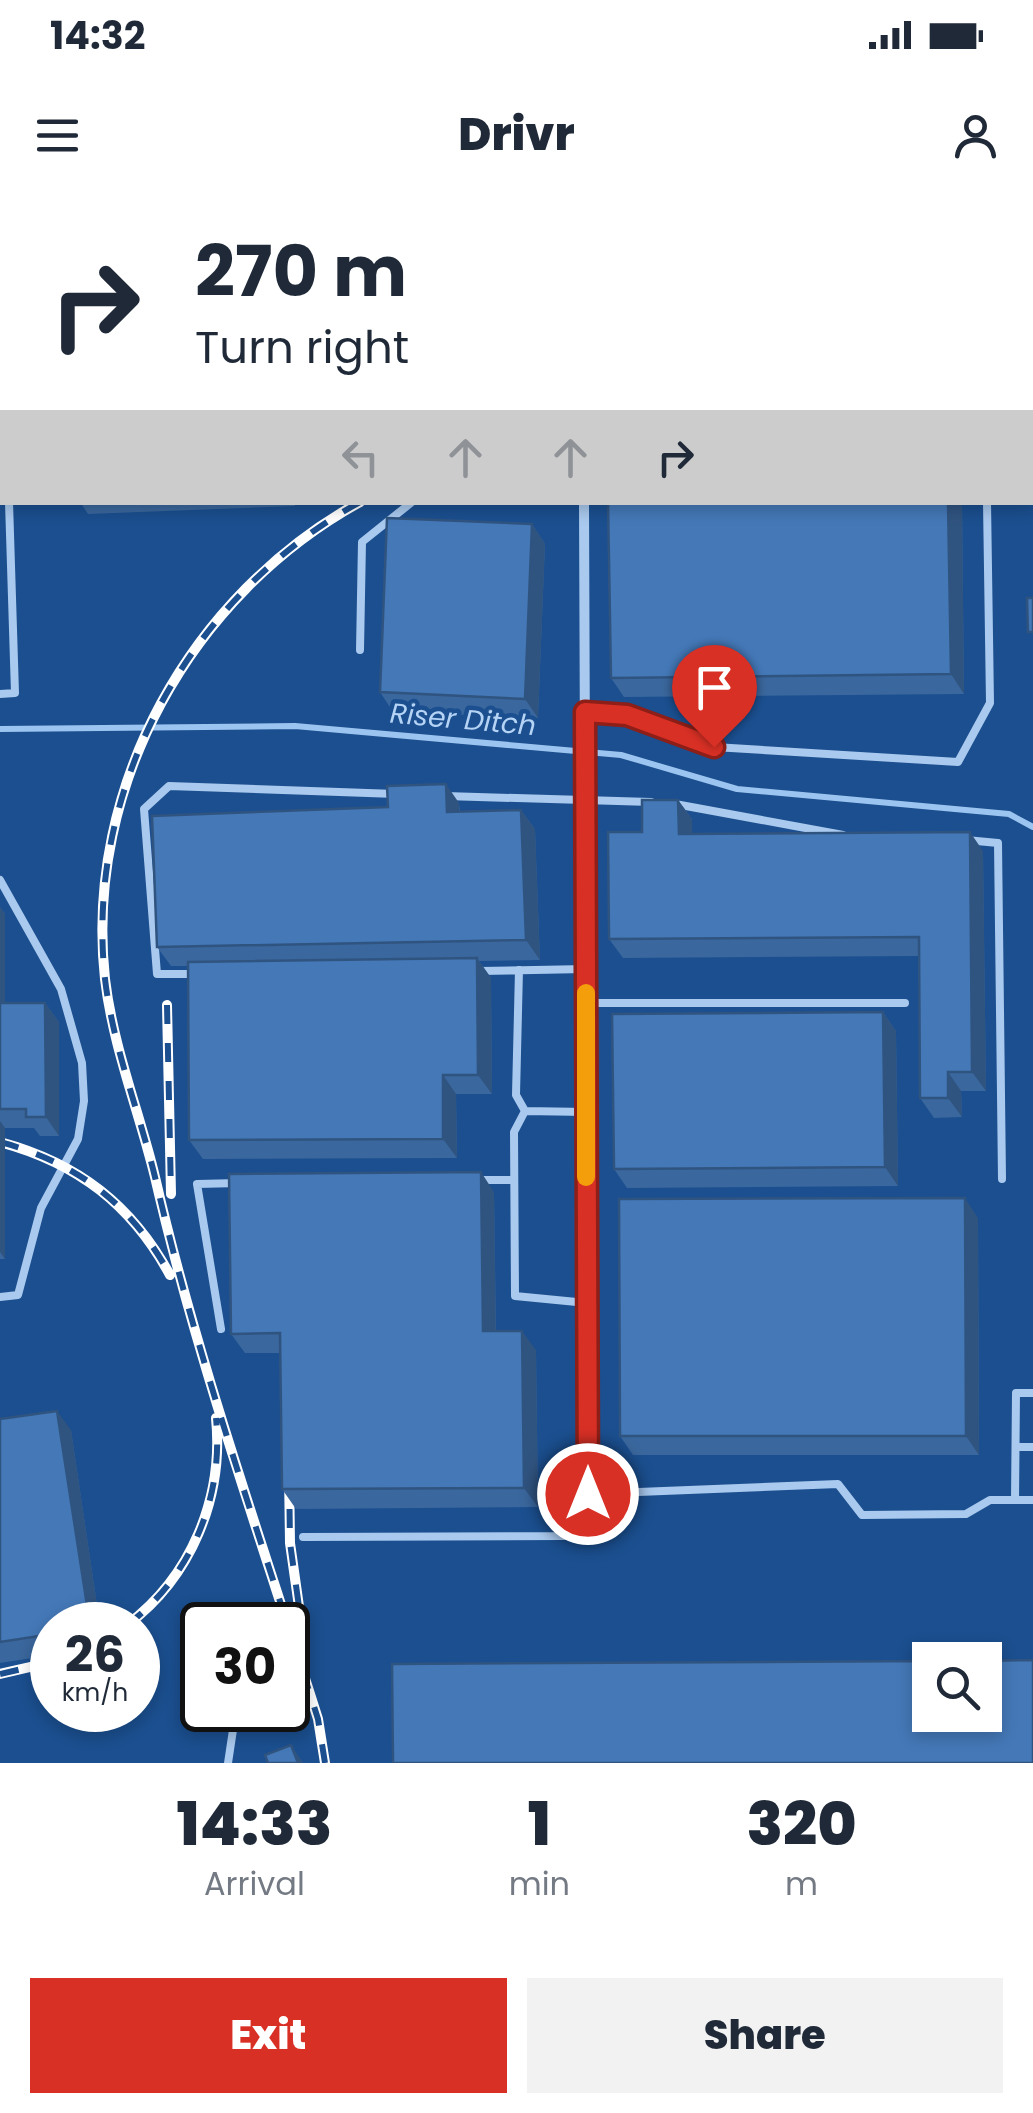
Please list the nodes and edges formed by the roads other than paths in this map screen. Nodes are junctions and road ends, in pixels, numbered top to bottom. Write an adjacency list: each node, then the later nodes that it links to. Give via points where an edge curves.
1 (9, 505): 6 (lane, via 15,693)
2 (408, 505): 5 (lane, via 362,542)
3 (584, 505): 7 (street)
4 (986, 505): 7 (lane, via 990,703 958,762 714,747 627,715)
5 (360, 650)
6 (0, 694)
7 (585, 712): 10 (street)
8 (407, 794): 17 (lane, via 169,786 144,809 157,974)
9 (426, 795): 10 (lane)
10 (585, 800): 11 (lane, via 697,807); 14 (street)
11 (863, 836)
12 (950, 840): 24 (lane, via 998,843)
13 (0, 880): 26 (lane, via 61,989 82,1064 84,1101 78,1140 42,1208 18,1295)
14 (586, 969): 15 (lane); 18 (street)
15 (519, 970): 16 (lane); 20 (lane, via 516,1094)
16 (460, 972)
17 (212, 974)
18 (586, 1002): 19 (lane); 21 (street)
19 (904, 1003)
20 (525, 1111): 21 (lane); 23 (lane, via 514,1132)
21 (586, 1112): 27 (street)
22 (474, 1180): 23 (lane)
23 (514, 1180): 27 (lane, via 515,1296)
24 (1002, 1180)
25 (256, 1183): 28 (lane, via 197,1184)
26 (0, 1297)
27 (587, 1302): 32 (street)
28 (221, 1329)
29 (1033, 1393): 30 (lane, via 1016,1393)
30 (1016, 1447): 31 (lane); 33 (lane)
31 (1033, 1447)
32 (588, 1494): 33 (lane, via 838,1484 862,1515 966,1514 990,1500); 35 (street)
33 (1015, 1500): 34 (lane)
34 (1033, 1500)
35 (588, 1532): 36 (lane)
36 (303, 1537)
37 (233, 1732): 38 (lane)
38 (228, 1763)

